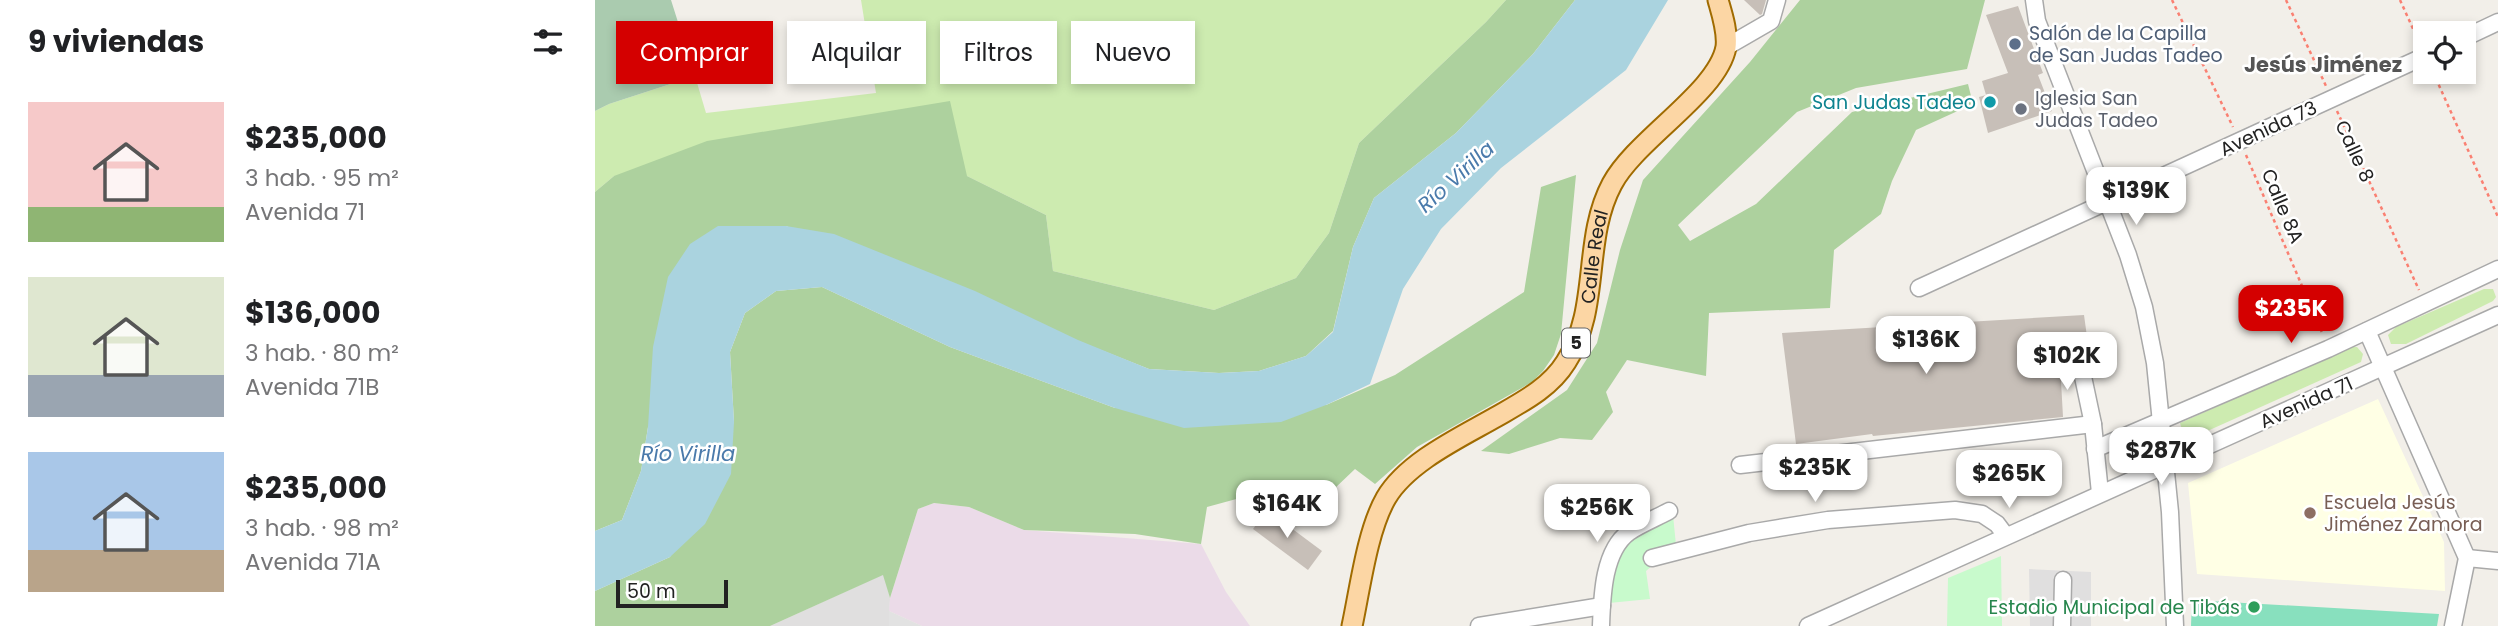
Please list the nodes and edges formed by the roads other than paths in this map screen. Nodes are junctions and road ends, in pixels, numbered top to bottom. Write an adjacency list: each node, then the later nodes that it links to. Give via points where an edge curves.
1 (1718, 0): 6 (main road)
2 (1777, 0): 6 (street, via 1771,22)
3 (2033, 0): 8 (street)
4 (2498, 22): 5 (street)
5 (2476, 32)
6 (1726, 47): 28 (main road, Calle Real / 5, via 1699,92 1650,137 1612,182 1599,212 1586,313 1566,363 1547,385 1408,472 1386,498 1369,547)
7 (2413, 55): 8 (street, Avenida 73)
8 (2106, 203): 10 (street, Avenida 73); 15 (street, via 2144,307)
9 (2497, 273): 12 (street, Avenida 71)
10 (1919, 288)
11 (2498, 315): 14 (street, Avenida 71)
12 (2367, 331): 14 (street); 15 (street, Avenida 71)
13 (2078, 353): 16 (street)
14 (2383, 367): 19 (street, Avenida 71); 24 (street)
15 (2161, 422): 17 (street, Avenida 71); 19 (street)
16 (2093, 424): 17 (street); 18 (street)
17 (2095, 449): 20 (street)
18 (1740, 465)
19 (2165, 466): 20 (street, Avenida 71); 33 (street)
20 (2100, 493): 22 (street, Avenida 71)
21 (1669, 512): 27 (street, via 1621,539 1609,564)
22 (2006, 536): 23 (street, via 1982,514 1955,510 1828,520 1749,533); 31 (street, Avenida 71)
23 (1652, 558)
24 (2467, 558): 25 (street); 34 (street)
25 (2498, 561)
26 (2063, 580): 32 (street)
27 (1602, 606): 29 (street); 30 (street)
28 (1352, 626)
29 (1479, 626)
30 (1601, 626)
31 (1808, 626)
32 (2062, 626)
33 (2175, 626)
34 (2453, 626)

